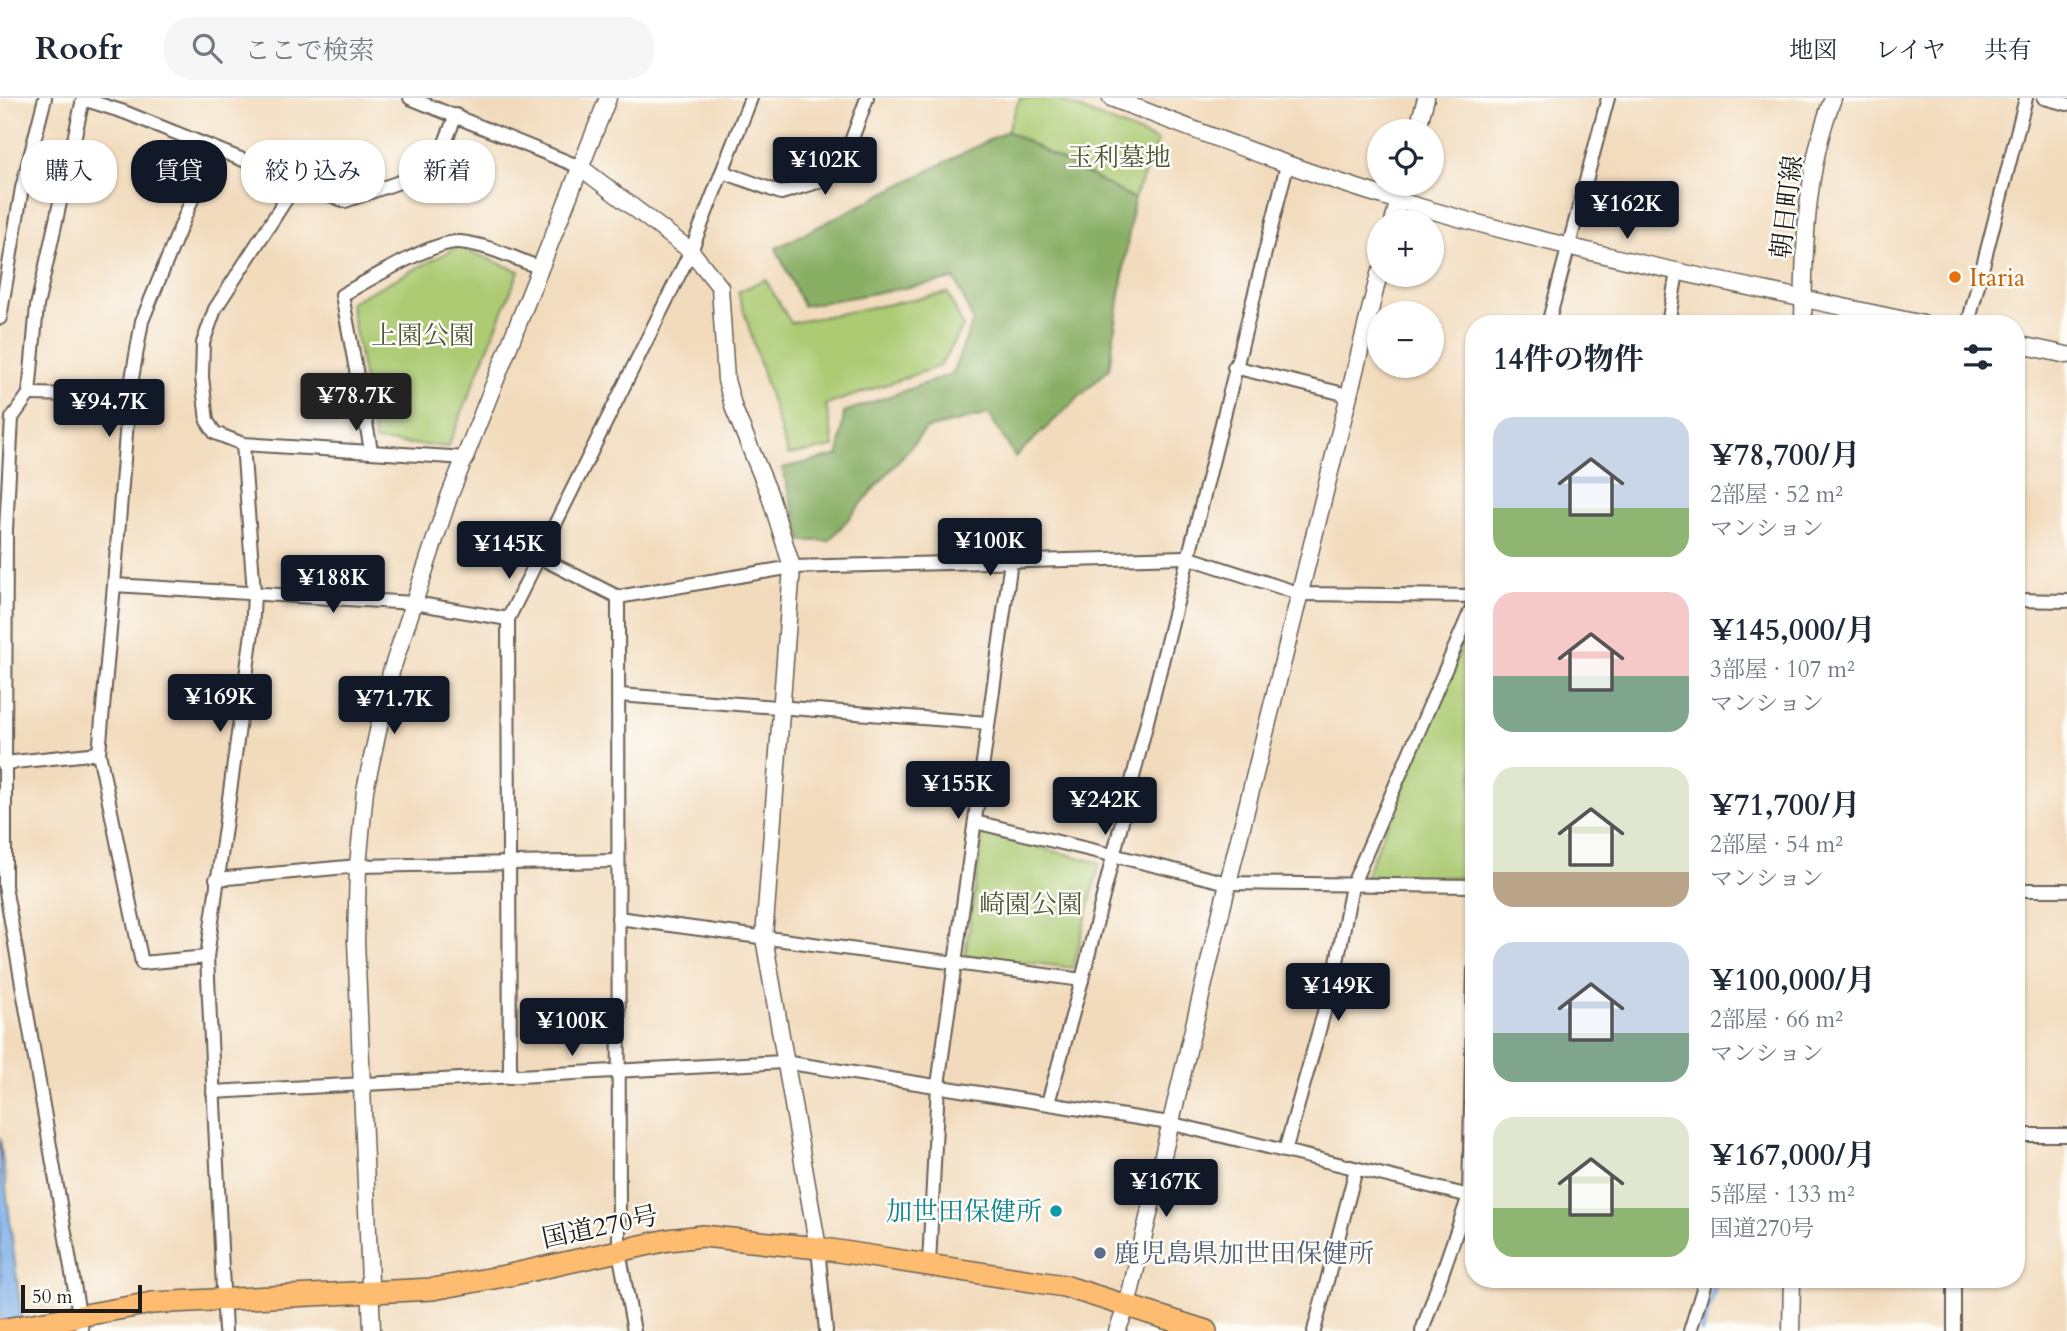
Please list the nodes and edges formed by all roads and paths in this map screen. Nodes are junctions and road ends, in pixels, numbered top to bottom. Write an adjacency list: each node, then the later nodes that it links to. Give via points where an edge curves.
1 (45, 98): 38 (street, via 22,188)
2 (128, 98): 14 (street)
3 (410, 98): 15 (street)
4 (608, 98): 19 (street)
5 (751, 98): 20 (street)
6 (867, 98): 20 (street, via 842,166 824,180 781,193)
7 (1111, 98): 18 (street)
8 (1426, 98): 16 (street)
9 (1608, 98): 27 (street)
10 (1833, 98): 32 (street, 朝日町線, via 1805,216)
11 (2025, 98): 37 (street)
12 (2044, 98): 13 (street)
13 (2067, 104)
14 (124, 112): 17 (street); 42 (street, via 83,99 37,306)
15 (456, 115): 19 (street); 21 (street, via 434,170)
16 (1420, 119)
17 (193, 140)
18 (1287, 165): 23 (street); 41 (street)
19 (580, 167): 28 (street); 29 (street)
20 (723, 172): 28 (street)
21 (385, 187)
22 (1400, 196): 23 (street)
23 (1399, 201): 26 (street); 27 (street)
24 (190, 203): 44 (street, via 142,321)
25 (284, 203): 45 (street, via 215,309 203,343 207,421 215,433)
26 (1396, 210)
27 (1569, 247): 30 (street); 33 (street)
28 (691, 251): 48 (street); 51 (street, via 720,287 726,380)
29 (541, 268): 46 (street, via 474,244 455,242 410,259 342,295); 47 (street)
30 (1677, 272): 32 (street); 34 (street)
31 (1376, 287): 43 (street)
32 (1803, 298): 35 (street, 朝日町線); 36 (street)
33 (1550, 315)
34 (1670, 315)
35 (1802, 315)
36 (1881, 315)
37 (1970, 315)
38 (0, 318)
39 (2025, 346): 40 (street)
40 (2067, 355)
41 (1234, 367): 43 (street); 49 (street)
42 (29, 394): 44 (street); 66 (street, via 12,418)
43 (1348, 395): 54 (street)
44 (129, 396): 52 (street)
45 (243, 444): 46 (street); 53 (street)
46 (371, 450): 47 (street)
47 (467, 458): 59 (street, via 449,497)
48 (539, 557): 56 (street); 60 (street)
49 (1187, 557): 50 (street); 54 (street); 68 (street)
50 (1011, 561): 51 (street); 64 (street)
51 (792, 567): 56 (street); 63 (street)
52 (114, 585): 53 (street); 65 (street)
53 (254, 593): 59 (street); 72 (street)
54 (1301, 594): 55 (street); 73 (street)
55 (1465, 596)
56 (618, 597): 62 (street)
57 (2025, 600): 58 (street)
58 (2067, 601)
59 (414, 603): 60 (street); 71 (street, via 379,721 365,790)
60 (508, 619): 70 (street)
61 (1465, 624): 74 (street)
62 (619, 695): 63 (street); 69 (street)
63 (781, 706): 64 (street); 79 (street)
64 (988, 723): 67 (street)
65 (99, 753): 66 (street); 80 (street, via 142,963)
66 (3, 762): 106 (street, via 5,886)
67 (975, 822): 68 (street); 81 (street)
68 (1113, 856): 73 (street); 82 (street)
69 (617, 861): 70 (street); 78 (street)
70 (507, 863): 71 (street); 85 (street)
71 (358, 866): 72 (street); 86 (street)
72 (216, 879): 80 (street)
73 (1228, 883): 74 (street); 90 (street)
74 (1352, 886): 75 (street); 93 (street, via 1334,977)
75 (1465, 887)
76 (2025, 890): 77 (street)
77 (2067, 890)
78 (618, 918): 79 (street); 84 (street)
79 (764, 938): 81 (street); 83 (street)
80 (207, 957): 88 (street)
81 (955, 962): 82 (street); 87 (street)
82 (1082, 980): 89 (street)
83 (784, 1062): 84 (street); 87 (street); 97 (street)
84 (619, 1072): 85 (street); 98 (street)
85 (509, 1077): 86 (street)
86 (360, 1085): 88 (street); 103 (street)
87 (938, 1085): 89 (street); 99 (street)
88 (213, 1092): 104 (street)
89 (1048, 1103): 90 (street)
90 (1170, 1123): 93 (street); 105 (street)
91 (2025, 1135): 92 (street)
92 (2067, 1135)
93 (1285, 1151): 94 (street)
94 (1356, 1168): 95 (street); 114 (street)
95 (1465, 1195)
96 (1465, 1213): 115 (street)
97 (818, 1248): 98 (highway, 国道270号, via 703,1237); 99 (highway, 国道270号); 111 (street)
98 (619, 1251): 103 (highway, 国道270号, via 433,1289); 110 (street)
99 (929, 1264): 105 (highway, 国道270号, via 1064,1286)
100 (1703, 1288): 116 (street)
101 (1792, 1288): 117 (street)
102 (1954, 1288): 118 (street)
103 (370, 1292): 104 (highway, 国道270号); 109 (street)
104 (222, 1298): 106 (highway, 国道270号); 108 (street)
105 (1127, 1306): 112 (street); 113 (highway, 国道270号)
106 (77, 1320): 107 (highway, 国道270号)
107 (0, 1330)
108 (225, 1331)
109 (372, 1331)
110 (634, 1331)
111 (826, 1331)
112 (1117, 1331)
113 (1206, 1331)
114 (1314, 1331)
115 (1422, 1331)
116 (1690, 1331)
117 (1791, 1331)
118 (1954, 1331)

